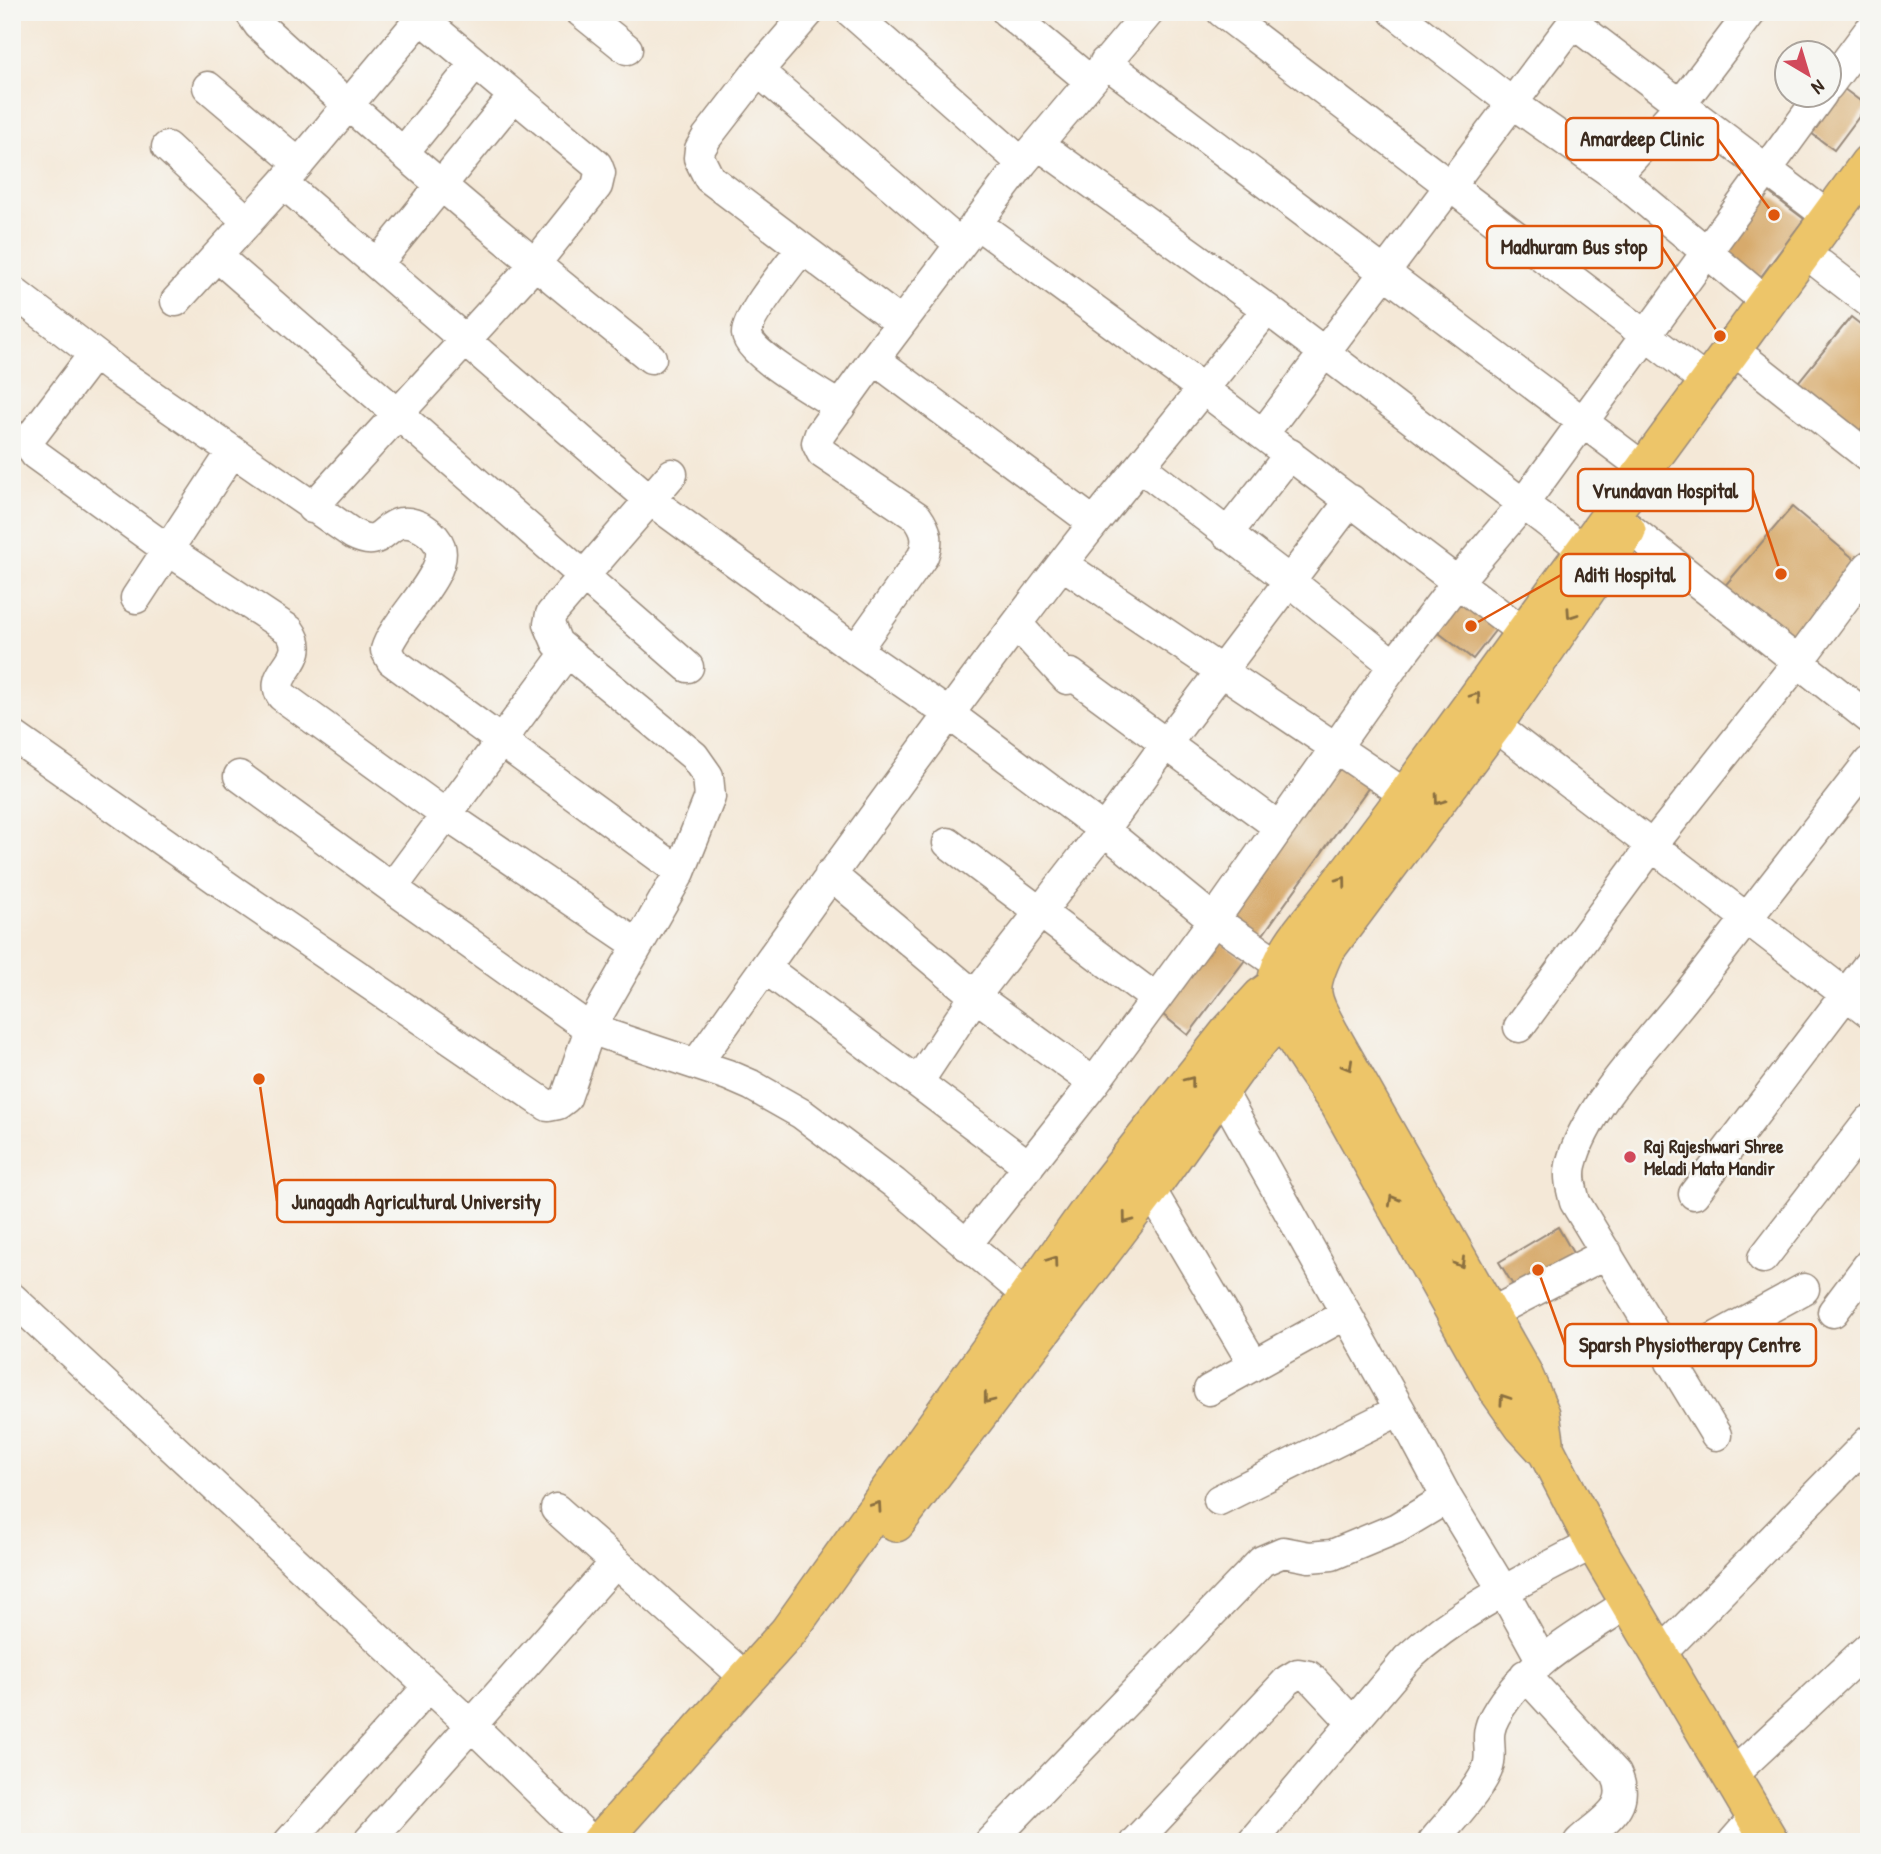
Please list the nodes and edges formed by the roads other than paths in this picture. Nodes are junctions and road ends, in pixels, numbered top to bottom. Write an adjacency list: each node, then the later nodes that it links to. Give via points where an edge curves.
1 (250, 12): 23 (street)
2 (581, 12): 14 (street)
3 (809, 12): 17 (street)
4 (851, 12): 27 (street)
5 (1007, 12): 18 (street)
6 (1149, 12): 18 (street)
7 (1222, 12): 33 (street)
8 (1394, 12): 21 (street)
9 (1751, 12): 22 (street)
10 (1854, 12): 13 (street)
11 (420, 14): 15 (street); 23 (street)
12 (1576, 16): 21 (street); 22 (street)
13 (1869, 29): 16 (street)
14 (627, 49)
15 (475, 64): 20 (street); 26 (street)
16 (1842, 67)
17 (758, 71): 37 (street); 38 (street, via 707,137 699,158 709,178)
18 (1098, 71): 27 (street); 44 (street)
19 (208, 87): 30 (street)
20 (513, 97): 32 (street); 42 (street, via 585,153 600,173 597,186)
21 (1512, 103): 31 (street); 33 (street)
22 (1681, 104): 29 (street); 31 (street)
23 (348, 106): 26 (street); 30 (street)
24 (1812, 108): 29 (street)
25 (167, 147): 36 (street)
26 (403, 153): 32 (street)
27 (1030, 153): 37 (street); 49 (street)
28 (1869, 163): 35 (main road)
29 (1768, 169): 35 (street); 39 (street)
30 (291, 173): 36 (street); 41 (street)
31 (1616, 176): 39 (street)
32 (441, 186): 41 (street); 42 (street)
33 (1449, 187): 44 (street); 51 (street)
34 (1869, 201): 43 (main road)
35 (1829, 217): 47 (main road)
36 (248, 222): 40 (street)
37 (968, 233): 50 (street); 59 (street)
38 (802, 248): 50 (street); 60 (street, via 761,304 747,335 755,351)
39 (1707, 252): 47 (street); 51 (street)
40 (218, 257): 46 (street); 61 (street)
41 (377, 264): 52 (street)
42 (534, 265): 52 (street); 55 (street)
43 (1821, 265): 48 (street); 57 (main road)
44 (1385, 272): 54 (street); 62 (street)
45 (12, 292): 53 (street)
46 (176, 301)
47 (1766, 302): 58 (main road)
48 (1869, 302)
49 (1267, 309): 54 (street); 59 (street)
50 (901, 323): 56 (street)
51 (1646, 335): 58 (street); 62 (street)
52 (465, 339): 61 (street); 70 (street)
53 (94, 354): 64 (street); 77 (street, via 31,437 30,446)
54 (1324, 355): 63 (street); 72 (street)
55 (651, 358)
56 (874, 359): 60 (street); 74 (street)
57 (1749, 362): 66 (street); 75 (main road)
58 (1707, 382): 68 (main road)
59 (1204, 390): 63 (street); 67 (street)
60 (840, 407): 87 (street, via 820,434 821,453 917,517 926,531 927,544)
61 (398, 413): 73 (street); 81 (street)
62 (1583, 421): 68 (street); 72 (street)
63 (1263, 434): 65 (street)
64 (232, 452): 73 (street); 77 (street)
65 (1290, 454): 71 (street); 76 (street)
66 (1869, 457)
67 (1141, 467): 74 (street); 76 (street)
68 (1644, 468): 78 (main road)
69 (672, 474): 70 (street)
70 (649, 499): 81 (street); 87 (street)
71 (1351, 500): 82 (street); 83 (street)
72 (1523, 504): 78 (street); 82 (street)
73 (313, 508): 97 (street, via 365,540 399,523 428,530 440,546 441,559 433,579 389,637 386,650 392,661)
74 (1094, 523): 79 (street)
75 (1629, 528): 89 (street); 95 (main road, one-way to 95)
76 (1227, 534): 83 (street)
77 (168, 550): 84 (street); 103 (street, via 289,630 297,644 278,683 282,696)
78 (1584, 550): 86 (main road)
79 (1062, 564): 85 (street); 92 (street)
80 (1869, 566): 89 (street)
81 (582, 576): 88 (street, via 551,614 549,624 557,643); 91 (street)
82 (1458, 581): 86 (street); 90 (street)
83 (1291, 582): 90 (street); 92 (street)
84 (136, 598)
85 (1017, 624): 93 (street); 98 (street, via 1069,677)
86 (1523, 632): 102 (main road, one-way to 86)
87 (856, 649): 93 (street)
88 (568, 652): 97 (street); 108 (street, via 694,756 708,776 710,797)
89 (1798, 662): 94 (street); 107 (street)
90 (1394, 665): 99 (street)
91 (688, 667)
92 (1223, 670): 98 (street); 99 (street)
93 (949, 714): 105 (street); 109 (street)
94 (1869, 718)
95 (1494, 725): 107 (street); 117 (main road, one-way to 117)
96 (12, 735): 123 (street, via 548,1106 566,1098)
97 (502, 742): 103 (street); 108 (street)
98 (1166, 744): 104 (street); 105 (street)
99 (1336, 747): 102 (street); 104 (street)
100 (1869, 762): 113 (street)
101 (239, 776): 110 (street)
102 (1406, 795): 117 (main road, one-way to 102)
103 (446, 815): 110 (street); 114 (street)
104 (1279, 827): 112 (street)
105 (1104, 830): 111 (street); 112 (street)
106 (948, 843): 111 (street)
107 (1651, 847): 113 (street); 122 (street)
108 (680, 873): 114 (street)
109 (831, 874): 116 (street); 119 (street)
110 (392, 888): 123 (street)
111 (1042, 912): 119 (street); 120 (street)
112 (1214, 919): 117 (street); 120 (street)
113 (1745, 919): 118 (street); 133 (street, via 1619,1078 1571,1165 1575,1202)
114 (638, 945): 123 (street)
115 (1869, 964): 118 (street)
116 (765, 968): 124 (street); 125 (street)
117 (1294, 990): 127 (main road); 137 (main road, one-way to 117, via 1103,1191 1229,1032 1261,997); 141 (main road, via 1311,1065)
118 (1845, 994): 121 (street); 131 (street)
119 (975, 996): 125 (street); 126 (street)
120 (1157, 999): 126 (street)
121 (1869, 1012)
122 (1519, 1027)
123 (605, 1034): 124 (street)
124 (697, 1063): 132 (street, via 751,1085 802,1114 894,1183)
125 (918, 1082): 129 (street)
126 (1094, 1083): 129 (street)
127 (1221, 1090): 130 (main road); 140 (street)
128 (1869, 1121): 134 (street)
129 (1029, 1167): 132 (street)
130 (1150, 1189): 143 (street); 168 (main road, one-way to 168, via 831,1609 767,1689)
131 (1694, 1194)
132 (966, 1245): 137 (street)
133 (1607, 1253): 141 (street); 142 (street)
134 (1763, 1258)
135 (1869, 1264): 139 (street)
136 (1804, 1289): 142 (street)
137 (1028, 1296): 158 (main road, one-way to 137, via 809,1604)
138 (12, 1298): 159 (street)
139 (1833, 1312)
140 (1346, 1314): 143 (street); 145 (street)
141 (1476, 1321): 151 (main road, via 1499,1392 1547,1452)
142 (1671, 1362): 146 (street)
143 (1254, 1365): 144 (street)
144 (1209, 1390)
145 (1400, 1410): 148 (street); 149 (street)
146 (1716, 1435)
147 (1869, 1441): 156 (street)
148 (1447, 1498): 153 (street); 169 (street, via 1397,1528 1332,1555 1283,1552 1262,1561)
149 (1219, 1500)
150 (556, 1509): 152 (street)
151 (1594, 1543): 153 (street); 154 (main road)
152 (616, 1562): 158 (street); 161 (street)
153 (1504, 1592): 157 (street); 160 (street, via 1435,1634 1408,1658)
154 (1630, 1602): 156 (main road); 157 (street)
155 (1869, 1647): 162 (street)
156 (1660, 1654): 162 (main road)
157 (1533, 1668): 172 (street, via 1509,1692 1493,1719 1489,1763 1481,1782); 173 (street, via 1623,1788 1610,1815)
158 (747, 1679): 167 (main road)
159 (429, 1686): 161 (street); 164 (street)
160 (1353, 1723): 170 (street, via 1309,1676 1298,1674 1288,1679); 171 (street)
161 (471, 1725): 165 (street); 166 (street)
162 (1732, 1775): 163 (main road)
163 (1753, 1833)
164 (289, 1842)
165 (368, 1842)
166 (592, 1842)
167 (600, 1842)
168 (631, 1842)
169 (990, 1842)
170 (1135, 1842)
171 (1252, 1842)
172 (1433, 1842)
173 (1579, 1842)

